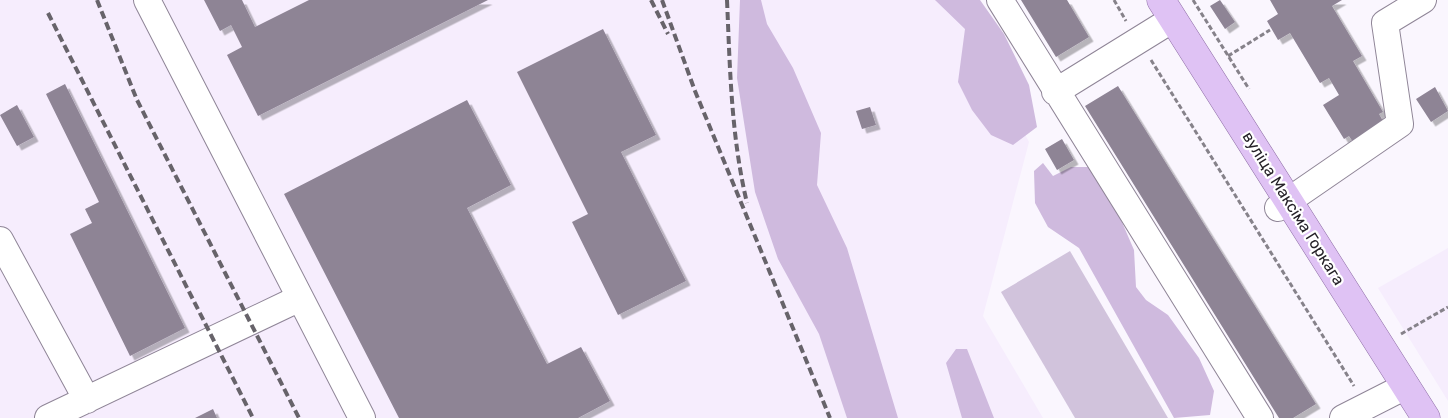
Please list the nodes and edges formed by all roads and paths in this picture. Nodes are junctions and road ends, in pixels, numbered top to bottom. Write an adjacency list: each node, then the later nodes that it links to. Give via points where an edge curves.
1 (147, 0): 13 (lane)
2 (1000, 0): 10 (lane)
3 (1114, 0): 8 (path)
4 (1149, 0): 6 (main road, вуліца Максіма Горкага)
5 (1423, 0): 11 (lane, via 1384,23 1400,124)
6 (1166, 15): 8 (lane); 11 (main road, вуліца Максіма Горкага)
7 (1270, 30): 9 (path)
8 (1139, 41): 10 (lane); 18 (path)
9 (1228, 56)
10 (1055, 92): 21 (lane)
11 (1284, 204): 16 (main road, вуліца Максіма Горкага)
12 (0, 240): 17 (lane)
13 (300, 298): 17 (lane); 20 (lane)
14 (1448, 307): 15 (path)
15 (1399, 336)
16 (1400, 390): 18 (lane); 23 (main road, вуліца Максіма Горкага); 24 (main road, вуліца Максіма Горкага)
17 (87, 400): 19 (lane)
18 (1366, 406): 22 (lane)
19 (48, 418)
20 (362, 418)
21 (1260, 418)
22 (1343, 418)
23 (1407, 418)
24 (1426, 418)

